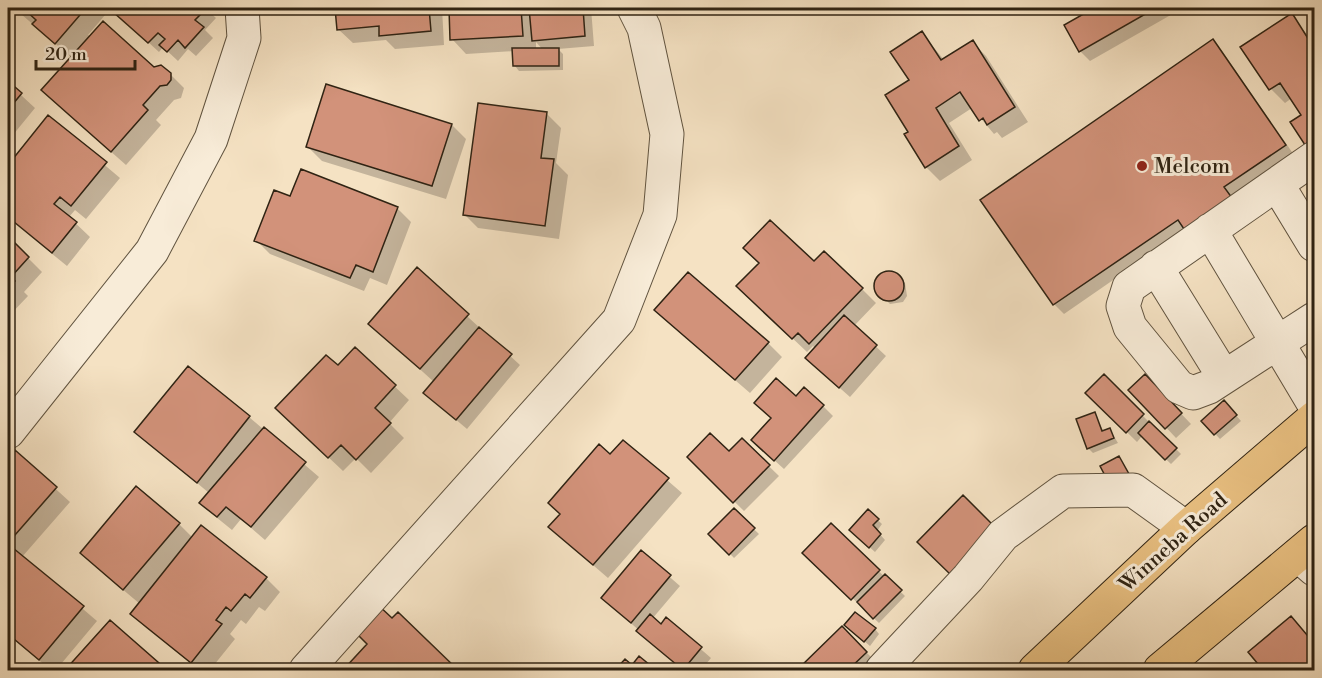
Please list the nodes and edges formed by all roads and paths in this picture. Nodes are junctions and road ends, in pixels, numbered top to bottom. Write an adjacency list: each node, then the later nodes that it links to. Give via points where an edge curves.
1 (242, 8): 13 (street, via 244,38 211,139 152,251)
2 (634, 8): 16 (street, via 644,28 668,134 660,215 619,320)
3 (1314, 158): 4 (street)
4 (1277, 184): 5 (street); 6 (street)
5 (1210, 230): 7 (street); 9 (street)
6 (1314, 245)
7 (1156, 267): 10 (street); 10 (street, via 1129,287 1123,306 1130,327 1179,387 1193,393)
8 (1314, 319): 9 (street)
9 (1276, 344): 10 (street); 11 (street)
10 (1224, 377)
11 (1314, 404)
12 (1314, 418): 14 (highway, Winneba Road)
13 (8, 432)
14 (1186, 528): 17 (street, via 1133,490 1063,491 1003,535); 18 (highway, Winneba Road)
15 (1309, 555): 19 (highway)
16 (306, 670)
17 (882, 670)
18 (1035, 670)
19 (1160, 670)

